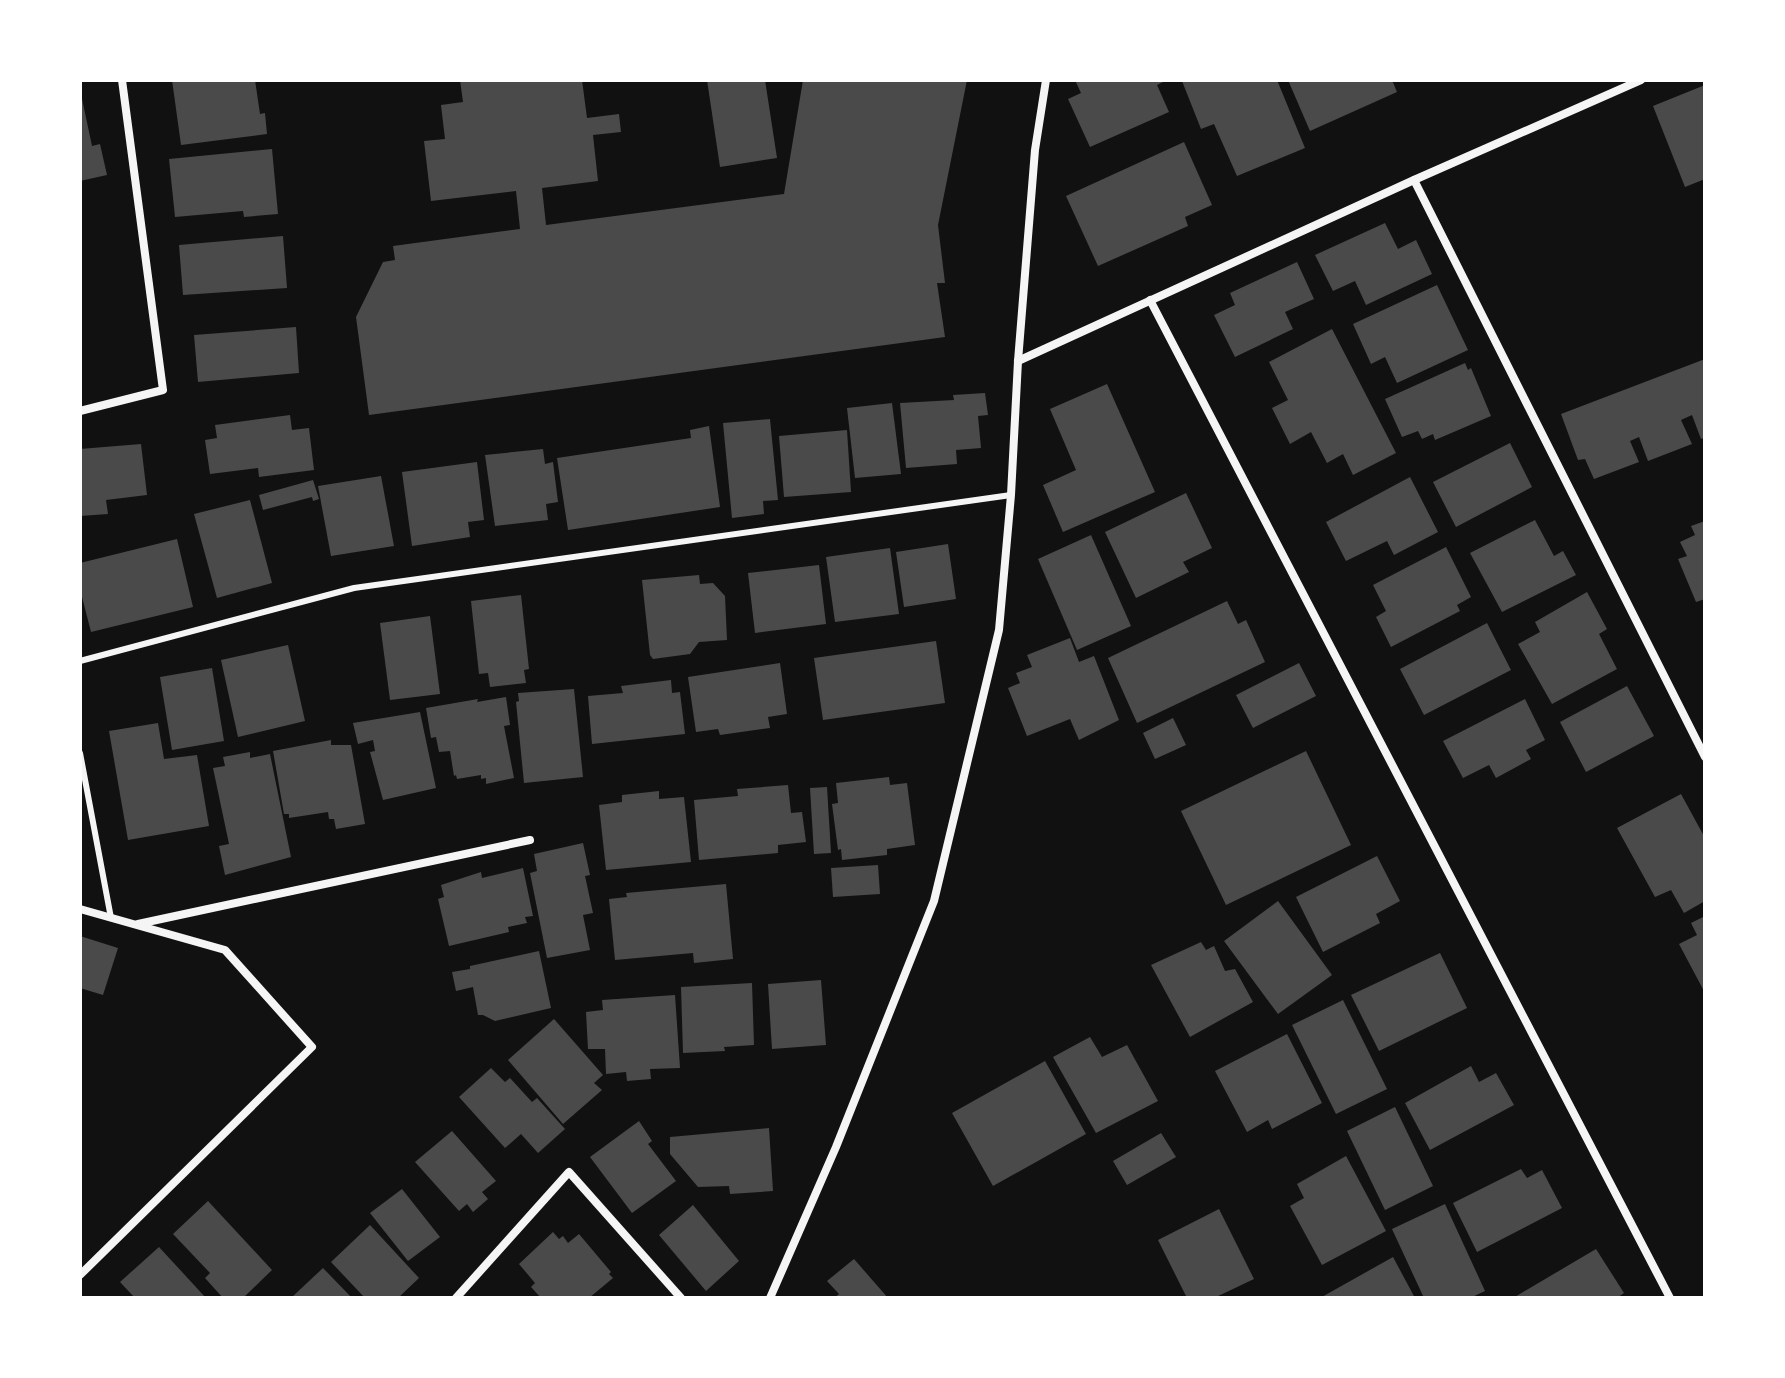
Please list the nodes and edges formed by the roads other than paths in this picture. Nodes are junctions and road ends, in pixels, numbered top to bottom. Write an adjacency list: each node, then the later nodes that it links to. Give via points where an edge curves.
1 (122, 80): 7 (street, via 163,390)
2 (1046, 80): 6 (street, via 1035,150)
3 (1641, 80): 4 (street)
4 (1414, 180): 5 (street); 11 (street)
5 (1150, 300): 6 (street); 20 (street)
6 (1018, 361): 8 (street)
7 (80, 411)
8 (1011, 495): 9 (lane, via 354,588); 19 (street, via 999,630 934,901)
9 (80, 661)
10 (80, 753): 14 (lane)
11 (1705, 757)
12 (530, 840): 15 (street)
13 (80, 909): 14 (street)
14 (111, 918): 15 (street)
15 (134, 925): 16 (street, via 225,950 312,1047)
16 (80, 1275)
17 (456, 1298): 18 (street, via 569,1172)
18 (681, 1298)
19 (770, 1298)
20 (1670, 1298)

